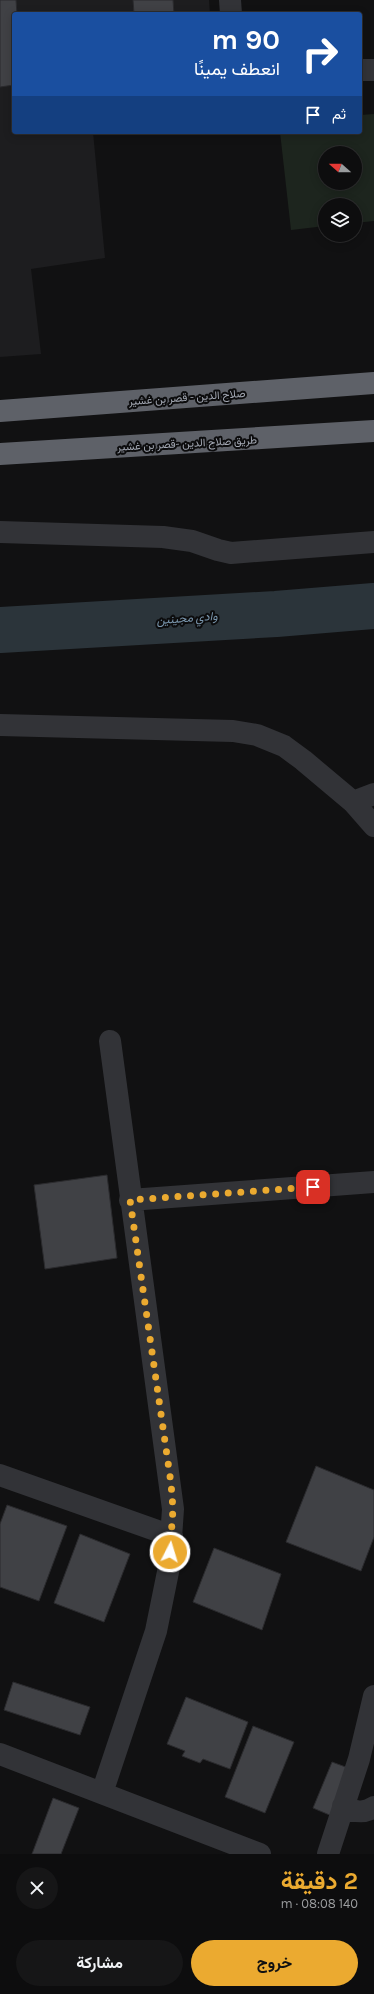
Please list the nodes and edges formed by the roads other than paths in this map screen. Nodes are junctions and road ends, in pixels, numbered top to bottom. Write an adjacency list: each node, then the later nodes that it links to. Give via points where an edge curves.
1 (230, 0): 2 (street)
2 (232, 12)
3 (362, 70): 4 (street)
4 (374, 70)
5 (374, 383): 6 (highway, صلاح الدين - قصر بن غشير)
6 (0, 411)
7 (374, 431): 8 (highway, طريق صلاح الدين -قصر بن غشير)
8 (0, 454)
9 (0, 532): 10 (street, via 163,537 192,541 231,553)
10 (374, 542)
11 (0, 726): 13 (street, via 233,731 257,735 284,746)
12 (374, 794): 13 (street)
13 (353, 802): 14 (street)
14 (374, 826)
15 (110, 1041): 17 (street)
16 (374, 1182): 17 (street)
17 (130, 1200): 19 (street, via 171,1483)
18 (0, 1475): 19 (street)
19 (172, 1536): 22 (street, via 165,1593 156,1631)
20 (374, 1696): 23 (street)
21 (0, 1754): 22 (street)
22 (102, 1793): 25 (street)
23 (343, 1806): 24 (street, via 357,1812 365,1812); 26 (street)
24 (374, 1807)
25 (260, 1854)
26 (328, 1854)

